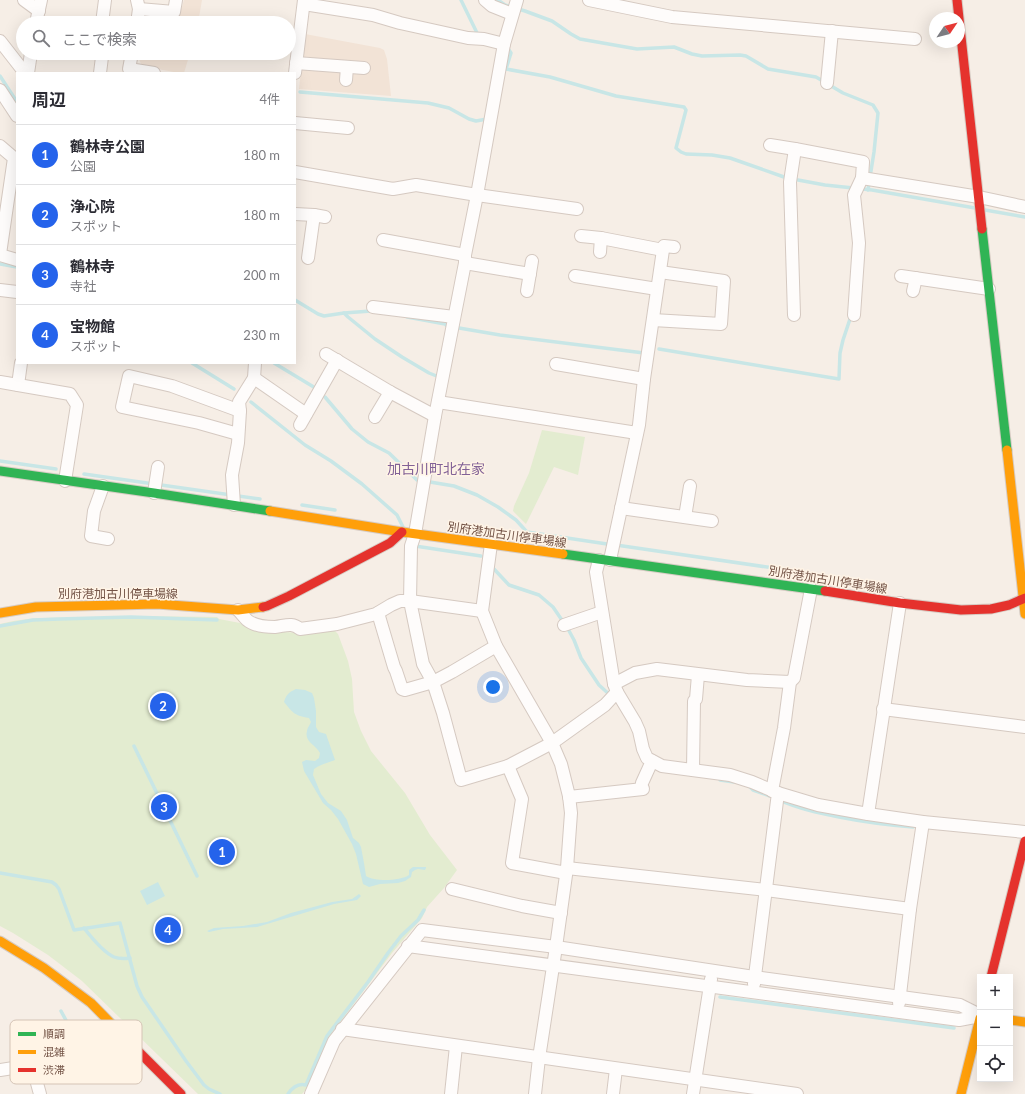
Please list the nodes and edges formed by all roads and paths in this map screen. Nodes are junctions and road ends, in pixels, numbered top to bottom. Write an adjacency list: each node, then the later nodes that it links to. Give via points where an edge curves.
1 (24, 0): 10 (street)
2 (105, 0): 12 (street)
3 (176, 0): 9 (street, via 174,12)
4 (485, 0): 11 (street, via 492,6)
5 (517, 0): 11 (street)
6 (588, 0): 14 (street, via 672,17)
7 (957, 0): 41 (street)
8 (304, 2): 17 (street); 22 (street)
9 (138, 5): 13 (street)
10 (39, 11)
11 (512, 14): 17 (street)
12 (103, 16)
13 (137, 16)
14 (832, 31): 15 (street); 29 (street)
15 (916, 39)
16 (0, 41): 24 (street)
17 (504, 44): 40 (street)
18 (29, 60): 25 (street)
19 (102, 60): 26 (street)
20 (131, 60): 27 (street, via 129,69)
21 (347, 67): 22 (street); 23 (street); 28 (street)
22 (296, 68)
23 (364, 68)
24 (25, 72)
25 (26, 72)
26 (100, 72)
27 (148, 72)
28 (346, 80)
29 (827, 83)
30 (0, 90): 31 (street)
31 (16, 114)
32 (296, 123): 33 (street, via 335,132)
33 (348, 128)
34 (0, 146): 37 (street)
35 (770, 146): 36 (street)
36 (795, 149): 39 (street, via 863,162); 67 (street, via 790,182)
37 (16, 153): 49 (street)
38 (296, 172): 40 (street, via 393,189 416,185)
39 (862, 178): 41 (street); 66 (street, via 854,196 859,243)
40 (477, 195): 43 (street); 51 (street)
41 (979, 198): 42 (street); 60 (street)
42 (1025, 207)
43 (577, 208)
44 (296, 214): 50 (street, via 319,216)
45 (581, 236): 46 (street)
46 (601, 238): 48 (street); 54 (street, via 669,248)
47 (383, 240): 51 (street)
48 (600, 252)
49 (0, 255): 52 (street)
50 (308, 258)
51 (465, 259): 55 (street); 68 (street)
52 (16, 260)
53 (532, 261): 55 (street)
54 (660, 272): 59 (street); 69 (street, via 724,281 721,324)
55 (530, 274): 62 (street)
56 (574, 276): 59 (street)
57 (901, 276): 58 (street)
58 (916, 278): 60 (street); 63 (street)
59 (657, 289): 69 (street)
60 (989, 289): 104 (street)
61 (0, 290): 64 (street)
62 (527, 291)
63 (913, 291)
64 (16, 292)
65 (372, 307): 68 (street)
66 (854, 315)
67 (794, 316)
68 (454, 317): 80 (street)
69 (653, 320): 76 (street)
70 (326, 354): 71 (street)
71 (337, 360): 79 (street); 82 (street)
72 (21, 364): 78 (street)
73 (256, 364): 75 (street)
74 (556, 364): 76 (street)
75 (254, 378): 81 (street, via 239,402); 82 (street)
76 (644, 379): 86 (street)
77 (0, 382): 78 (street)
78 (18, 385): 90 (street, via 70,394 77,405)
79 (390, 392): 83 (street); 84 (street)
80 (438, 402): 83 (street); 86 (street)
81 (240, 411): 87 (street); 87 (street, via 172,386 129,376 122,407)
82 (306, 414): 85 (street)
83 (436, 416): 99 (street)
84 (375, 417)
85 (300, 425)
86 (637, 433): 95 (street)
87 (238, 434): 94 (street, via 232,475)
88 (158, 467): 93 (street)
89 (0, 472): 90 (street)
90 (65, 480): 91 (street)
91 (103, 486): 93 (street); 100 (street, via 94,510 91,536)
92 (690, 486): 96 (street)
93 (155, 487): 94 (street)
94 (234, 499): 98 (street)
95 (621, 508): 96 (street); 102 (street)
96 (685, 517): 97 (street)
97 (712, 521)
98 (402, 532): 99 (street, 別府港加古川停車場線); 107 (street, 別府港加古川停車場線, via 390,543 289,596 267,606)
99 (415, 534): 101 (street, 別府港加古川停車場線); 105 (street, via 411,546)
100 (108, 539)
101 (491, 544): 102 (street, 別府港加古川停車場線); 108 (street)
102 (604, 560): 103 (street, 別府港加古川停車場線); 109 (street, via 596,572)
103 (811, 589): 106 (street, 別府港加古川停車場線); 117 (street, via 794,678)
104 (1024, 598): 106 (street, 別府港加古川停車場線, via 991,609 961,610); 112 (street)
105 (410, 601): 108 (street); 111 (street, via 400,601); 116 (street, via 423,664)
106 (900, 603): 119 (street)
107 (238, 610): 110 (street, 別府港加古川停車場線, via 157,604 36,607); 111 (street, via 254,624 276,627 291,625 300,629 337,624)
108 (482, 611): 114 (street)
109 (602, 612): 113 (street); 118 (street)
110 (0, 613)
111 (378, 613): 116 (street, via 402,689)
112 (1025, 614)
113 (564, 625)
114 (496, 646): 116 (street); 121 (street)
115 (698, 674): 117 (street); 118 (street, via 657,670 635,673); 124 (street, via 694,701)
116 (433, 682): 123 (street, via 461,780)
117 (790, 682): 125 (street)
118 (615, 688): 121 (street, via 605,705); 122 (street, via 637,726 647,758)
119 (883, 709): 120 (street); 127 (street)
120 (1025, 728)
121 (552, 743): 123 (street); 126 (street, via 561,764)
122 (652, 761): 124 (street, via 662,766); 126 (street, via 642,789)
123 (508, 766): 131 (street, via 522,799 512,864)
124 (693, 770): 125 (street, via 730,775)
125 (775, 792): 127 (street, via 818,805); 133 (street)
126 (569, 797): 131 (street, via 571,813)
127 (868, 814): 128 (street)
128 (923, 822): 129 (street); 134 (street)
129 (1025, 832)
130 (1025, 841): 141 (street)
131 (566, 871): 133 (street); 135 (street)
132 (452, 889): 135 (street)
133 (766, 890): 134 (street); 142 (street)
134 (910, 909): 145 (street)
135 (561, 913): 138 (street)
136 (0, 941): 149 (street, via 44,968 90,1003)
137 (408, 946): 138 (street, via 422,930); 139 (street); 153 (street)
138 (556, 947): 139 (street); 140 (street)
139 (553, 966): 143 (street); 156 (street)
140 (712, 970): 142 (street); 143 (street)
141 (992, 974)
142 (754, 977): 144 (street); 145 (street)
143 (710, 987): 144 (street); 160 (street)
144 (753, 992): 146 (street)
145 (900, 996): 146 (street); 147 (street, via 960,1005)
146 (897, 1012): 148 (street, via 959,1020)
147 (977, 1014)
148 (977, 1017)
149 (107, 1020)
150 (1013, 1020): 151 (street)
151 (1025, 1022)
152 (977, 1028): 171 (street)
153 (342, 1029): 154 (street); 165 (street, via 334,1041)
154 (456, 1046): 156 (street); 166 (street)
155 (142, 1055): 164 (street)
156 (539, 1058): 158 (street); 167 (street)
157 (10, 1068): 159 (street)
158 (616, 1068): 160 (street); 168 (street)
159 (0, 1070)
160 (695, 1080): 162 (street); 169 (street)
161 (37, 1084): 163 (street)
162 (776, 1092): 170 (street)
163 (40, 1094)
164 (181, 1094)
165 (311, 1094)
166 (451, 1094)
167 (535, 1094)
168 (613, 1094)
169 (693, 1094)
170 (797, 1094)
171 (961, 1094)

